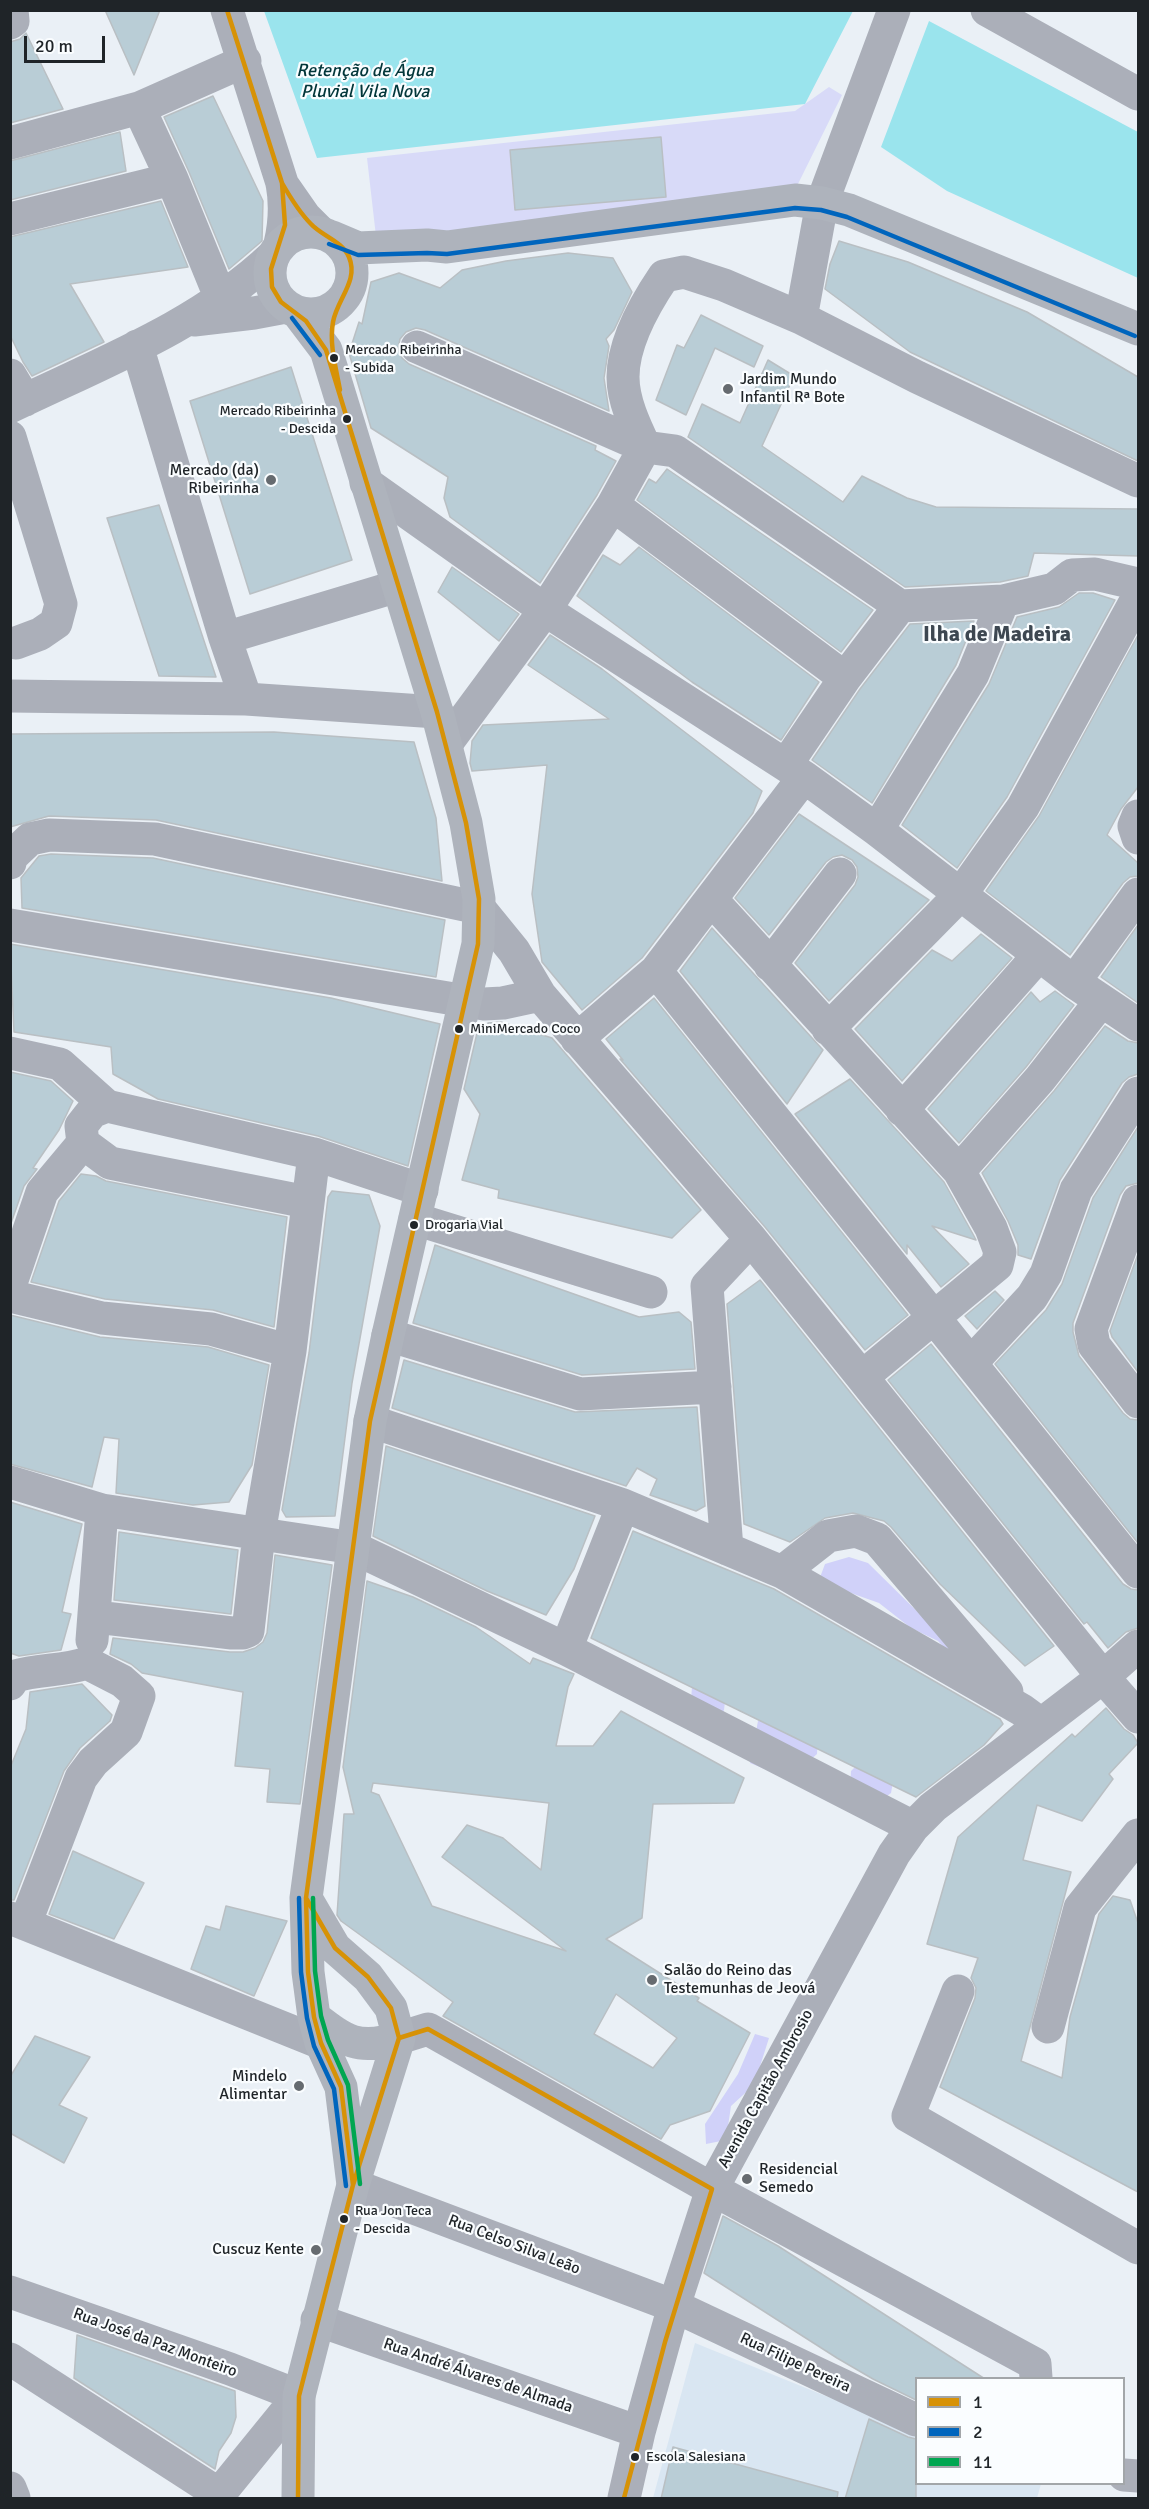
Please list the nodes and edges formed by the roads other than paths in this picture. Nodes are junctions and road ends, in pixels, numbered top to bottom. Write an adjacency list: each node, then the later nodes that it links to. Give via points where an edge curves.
1 (12, 10): 5 (street)
2 (227, 10): 6 (street)
3 (894, 10): 12 (street)
4 (987, 10): 7 (street)
5 (10, 23)
6 (245, 61): 8 (street); 11 (street)
7 (1138, 94)
8 (139, 108): 9 (street); 10 (street)
9 (10, 143)
10 (172, 179): 13 (street); 18 (street)
11 (282, 183): 14 (street, via 305,217); 16 (street, via 285,224)
12 (822, 203): 15 (main road, via 795,200); 20 (street); 22 (main road, via 849,210)
13 (10, 219)
14 (326, 235): 15 (main road, via 358,248); 16 (main road, via 305,232 292,236); 17 (main road, via 342,246 349,258 352,271)
15 (447, 247): 17 (main road, via 364,271)
16 (277, 250): 18 (street); 19 (main road, via 269,270 271,284 276,297)
17 (343, 295): 19 (main road, via 324,313 311,315); 26 (main road, via 332,350)
18 (221, 299): 21 (street)
19 (292, 310): 21 (street); 26 (main road, via 326,350)
20 (801, 318): 28 (street, via 684,272 664,276 650,297 629,346 623,378 631,417); 29 (street)
21 (189, 320): 23 (street)
22 (1138, 329)
23 (137, 346): 25 (street); 39 (street)
24 (417, 347): 28 (street)
25 (15, 394)
26 (346, 420): 30 (main road)
27 (10, 437): 32 (street)
28 (645, 447): 31 (street); 37 (street, via 675,452)
29 (1138, 481)
30 (366, 483): 34 (main road); 38 (street)
31 (613, 505): 38 (street); 41 (street)
32 (24, 528): 40 (street, via 62,604 56,623)
33 (1138, 584): 36 (street, via 1095,574 1072,575 1054,589)
34 (398, 586): 39 (street); 44 (main road)
35 (1138, 597): 52 (street, via 1023,807)
36 (1003, 601): 37 (street); 48 (street, via 973,674)
37 (900, 606): 41 (street)
38 (545, 610): 45 (street); 46 (street)
39 (225, 638): 43 (street)
40 (16, 643)
41 (845, 678): 46 (street)
42 (10, 696): 43 (street)
43 (246, 699): 44 (street)
44 (437, 712): 45 (main road)
45 (446, 744): 55 (main road, via 466,824)
46 (795, 771): 48 (street); 54 (street)
47 (1138, 816): 49 (street, via 1134,826)
48 (877, 830): 52 (street)
49 (1138, 838)
50 (10, 863): 55 (street, via 11,857 30,839 49,834 155,839)
51 (840, 874): 58 (street)
52 (961, 894): 57 (street); 65 (street)
53 (1138, 894): 60 (street)
54 (711, 899): 58 (street); 59 (street)
55 (479, 908): 61 (street, via 514,951); 62 (main road, via 478,944)
56 (10, 925): 62 (street)
57 (1039, 956): 60 (street); 70 (street)
58 (770, 965): 65 (street)
59 (656, 971): 66 (street); 83 (street)
60 (1074, 982): 63 (street)
61 (540, 995): 62 (street, via 503,1003); 66 (street)
62 (465, 1001): 76 (main road)
63 (1101, 1001): 64 (street); 73 (street, via 1040,1079)
64 (1138, 1025)
65 (828, 1029): 70 (street)
66 (577, 1039): 77 (street)
67 (10, 1053): 69 (street, via 60,1064)
68 (1138, 1093): 82 (street, via 1076,1190 1046,1274)
69 (107, 1106): 71 (street, via 92,1112 81,1126); 72 (street)
70 (902, 1110): 73 (street)
71 (82, 1143): 75 (street, via 110,1163); 79 (street, via 42,1192)
72 (314, 1154): 75 (street); 76 (street)
73 (959, 1171): 78 (street, via 991,1228 1000,1252)
74 (1138, 1201): 89 (street, via 1091,1329 1094,1345)
75 (307, 1202): 85 (street)
76 (419, 1205): 80 (street); 84 (main road)
77 (751, 1239): 87 (street); 88 (street, via 707,1286)
78 (997, 1265): 82 (street); 83 (street)
79 (10, 1286)
80 (651, 1292)
81 (10, 1296): 85 (street, via 102,1318 211,1329)
82 (1032, 1297): 86 (street)
83 (934, 1317): 86 (street); 87 (street)
84 (388, 1335): 88 (street, via 580,1394); 90 (main road)
85 (290, 1352): 94 (street)
86 (971, 1363): 98 (street)
87 (862, 1377): 103 (street)
88 (715, 1387): 96 (street)
89 (1138, 1402)
90 (370, 1421): 92 (street); 95 (main road)
91 (10, 1482): 93 (street)
92 (623, 1505): 96 (street); 101 (street)
93 (102, 1510): 94 (street); 99 (street)
94 (259, 1534): 95 (street); 99 (street, via 248,1631 243,1634)
95 (354, 1548): 101 (street); 109 (main road)
96 (727, 1549): 97 (street)
97 (782, 1572): 105 (street); 105 (street, via 828,1536 856,1531 877,1539)
98 (1138, 1572)
99 (96, 1617): 102 (street)
100 (1138, 1646): 103 (street, Avenida Capitão Ambrosio)
101 (566, 1649): 107 (street)
102 (87, 1663): 104 (street, via 73,1668 35,1670 15,1676); 110 (street, via 122,1681 139,1696 126,1732 81,1778)
103 (1103, 1677): 105 (street, Avenida Capitão Ambrosio); 106 (street)
104 (10, 1684)
105 (1031, 1717): 107 (street, Avenida Capitão Ambrosio)
106 (1138, 1717)
107 (913, 1827): 118 (street, Avenida Capitão Ambrosio, via 894,1854)
108 (1138, 1835): 114 (street, via 1080,1908)
109 (306, 1898): 111 (main road, via 335,1948); 112 (main road)
110 (18, 1921): 115 (street)
111 (368, 1977): 112 (main road, via 340,1967 321,1970); 116 (main road, via 391,2008)
112 (309, 1983): 115 (main road)
113 (958, 1991): 119 (street, via 908,2116)
114 (1048, 2027)
115 (317, 2030): 116 (main road, via 365,2044); 117 (main road, via 341,2087)
116 (399, 2038): 117 (main road); 118 (street, via 428,2029)
117 (353, 2185): 121 (street, Rua Celso Silva Leão); 122 (main road)
118 (712, 2189): 121 (street, Avenida Capitão Ambrosio); 124 (street, via 1035,2364)
119 (1138, 2248)
120 (10, 2292): 125 (street, Rua José da Paz Monteiro)
121 (674, 2306): 126 (street, Rua Filipe Pereira); 127 (street, Avenida Capitão Ambrosio)
122 (318, 2320): 125 (main road); 127 (street, Rua André Álvares de Almada)
123 (10, 2359): 129 (street)
124 (1036, 2377)
125 (299, 2396): 129 (street); 131 (main road)
126 (915, 2420)
127 (639, 2432): 132 (street, Avenida Capitão Ambrosio)
128 (10, 2488): 130 (street)
129 (218, 2496)
130 (14, 2499)
131 (298, 2499)
132 (624, 2499)

